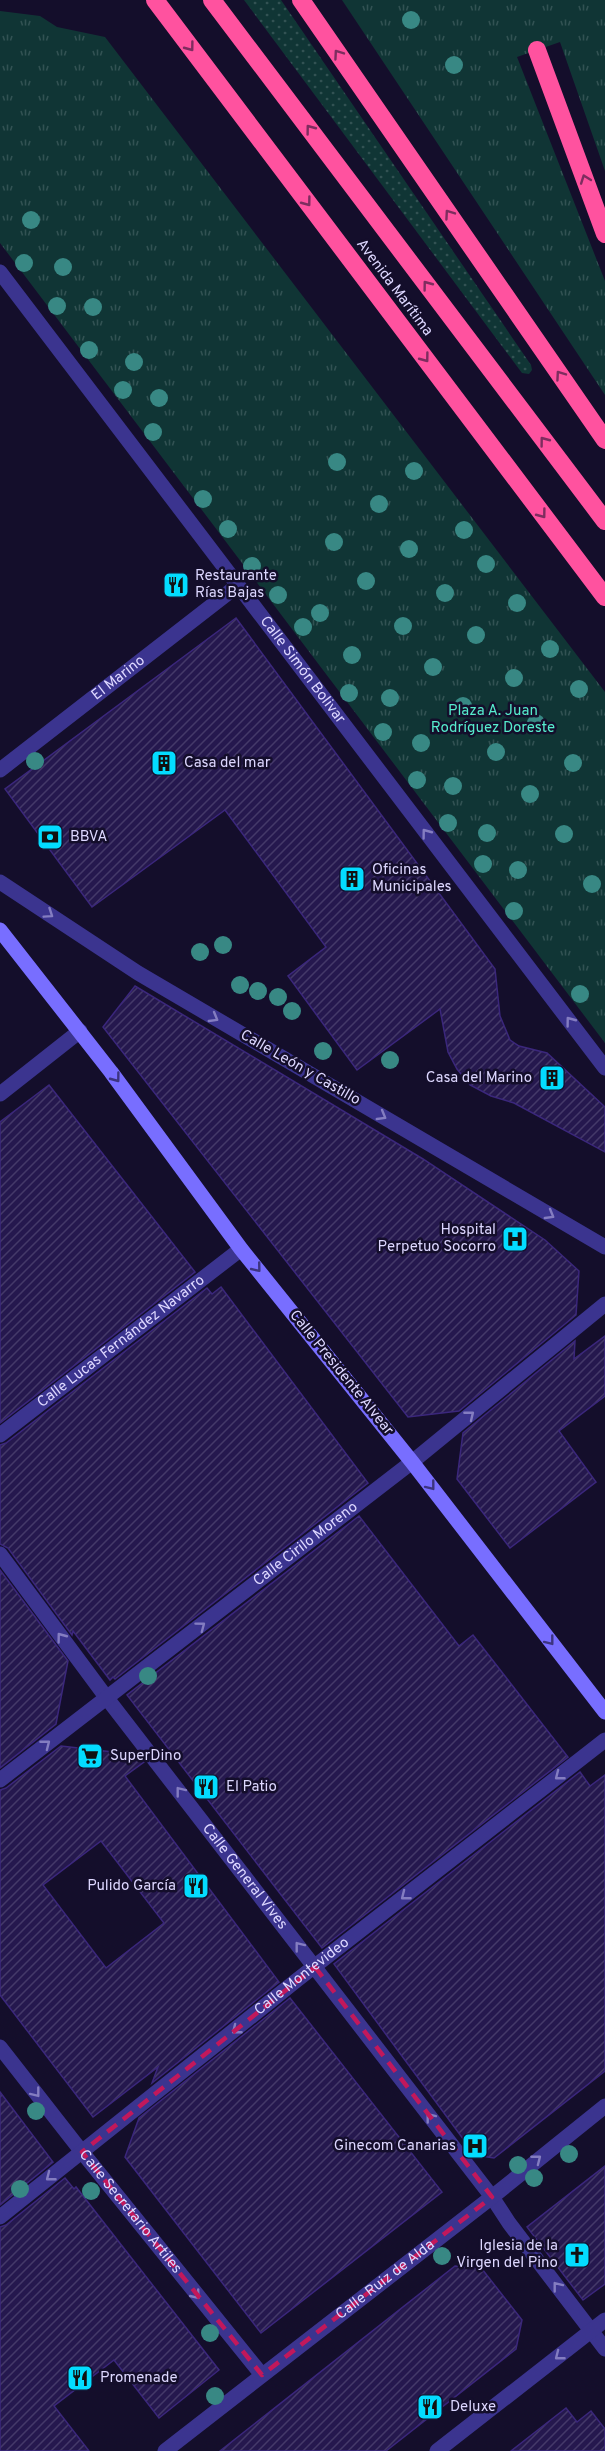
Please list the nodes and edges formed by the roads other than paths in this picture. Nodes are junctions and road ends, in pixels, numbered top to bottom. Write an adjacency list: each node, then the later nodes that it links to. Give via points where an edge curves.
1 (155, 0): 10 (highway, Avenida Marítima, one-way to 10)
2 (212, 0): 8 (highway, Avenida Marítima, one-way to 2)
3 (301, 0): 7 (highway, one-way to 3)
4 (537, 50): 5 (highway, one-way to 4)
5 (605, 234)
6 (0, 272): 9 (street, Calle Simón Bolivar)
7 (605, 440)
8 (605, 521)
9 (237, 586): 11 (street, El Marino); 15 (street, Calle Simón Bolivar, one-way to 9)
10 (605, 597)
11 (0, 770)
12 (0, 882): 17 (street, Calle León y Castillo, one-way to 17, via 138,974)
13 (0, 930): 14 (street)
14 (80, 1031): 16 (street); 18 (street, Calle Presidente Alvear, one-way to 18)
15 (605, 1068)
16 (0, 1094)
17 (605, 1247)
18 (242, 1249): 20 (street, Calle Lucas Fernández Navarro); 21 (street, Calle Presidente Alvear, one-way to 21)
19 (605, 1304): 21 (street, Calle Cirilo Moreno, one-way to 19)
20 (0, 1435)
21 (412, 1462): 23 (street, Calle Cirilo Moreno, one-way to 21); 24 (street, Calle Presidente Alvear, one-way to 24)
22 (0, 1554): 23 (street, Calle General Vives, one-way to 22)
23 (106, 1697): 26 (street, Calle Cirilo Moreno, one-way to 23); 27 (street, Calle General Vives, one-way to 23)
24 (605, 1712)
25 (605, 1740): 27 (street, Calle Montevideo, one-way to 27)
26 (0, 1780)
27 (315, 1967): 30 (street, Calle Montevideo, one-way to 30); 31 (street, Calle General Vives, one-way to 27)
28 (0, 2047): 30 (street, Calle Secretario Artiles, one-way to 30)
29 (605, 2106): 31 (street, Calle Ruiz de Alda, one-way to 29)
30 (82, 2152): 32 (street, Calle Montevideo, one-way to 32); 36 (street, Calle Secretario Artiles, one-way to 36)
31 (492, 2197): 34 (street, Calle General Vives, one-way to 31); 36 (street, Calle Ruiz de Alda)
32 (0, 2217)
33 (605, 2320): 34 (street)
34 (591, 2330): 35 (street, Calle General Vives); 38 (street, one-way to 38)
35 (605, 2349)
36 (262, 2375): 37 (street, Calle Ruiz de Alda)
37 (165, 2451)
38 (437, 2451)

